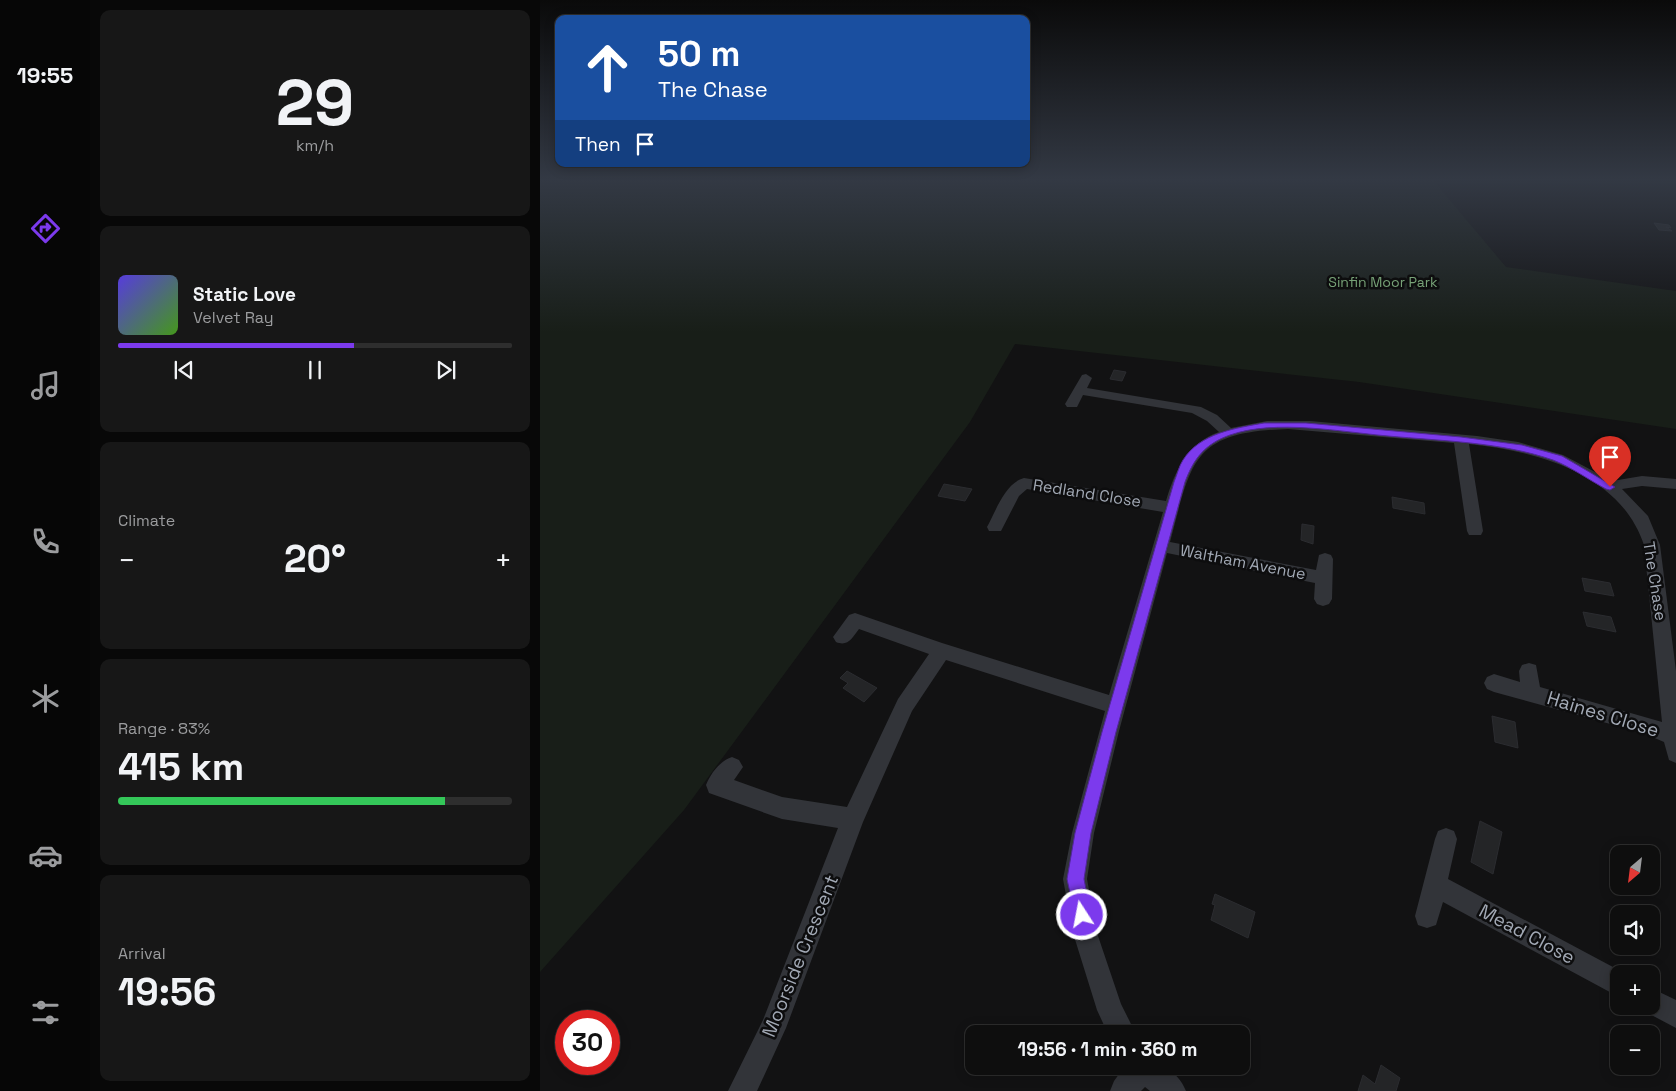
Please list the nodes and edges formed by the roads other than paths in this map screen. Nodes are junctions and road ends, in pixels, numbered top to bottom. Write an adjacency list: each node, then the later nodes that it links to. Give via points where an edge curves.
1 (1086, 378): 2 (street)
2 (1080, 391): 3 (street); 4 (street, via 1196,410 1212,418)
3 (1072, 404)
4 (1228, 433): 5 (street, The Chase, via 1264,426 1306,426); 8 (street, The Chase, via 1205,444 1188,460)
5 (1461, 440): 7 (street, The Chase, via 1522,448 1558,458); 10 (street)
6 (1676, 484): 7 (street, via 1645,480)
7 (1610, 487): 17 (street, The Chase, via 1642,520 1652,545)
8 (1173, 508): 9 (street, Redland Close, via 1024,483 1013,493); 11 (street, The Chase)
9 (995, 527)
10 (1475, 532)
11 (1162, 546): 13 (street, Waltham Avenue); 21 (street, The Chase)
12 (1325, 559): 13 (street, Waltham Avenue)
13 (1323, 578): 14 (street, Waltham Avenue)
14 (1322, 599)
15 (842, 637): 16 (street, via 855,620)
16 (942, 651): 21 (street); 24 (street, Moorside Crescent, via 905,705)
17 (1670, 654): 22 (street, The Chase)
18 (1529, 671): 20 (street, Haines Close)
19 (1494, 683): 20 (street, Haines Close)
20 (1531, 692): 22 (street, Haines Close, via 1643,724)
21 (1117, 706): 31 (street, The Chase, via 1083,833 1075,879 1085,933 1110,1010)
22 (1676, 744)
23 (732, 767): 24 (street, via 717,785 782,808)
24 (853, 819): 34 (street, Moorside Crescent, via 773,1028)
25 (1446, 839): 26 (street)
26 (1434, 884): 27 (street); 28 (street, Mead Close)
27 (1427, 916)
28 (1610, 979)
29 (1660, 1007): 30 (street)
30 (1676, 1015)
31 (1118, 1025)
32 (1136, 1075): 35 (street)
33 (1152, 1075): 36 (street)
34 (742, 1091)
35 (1124, 1091)
36 (1172, 1091)

